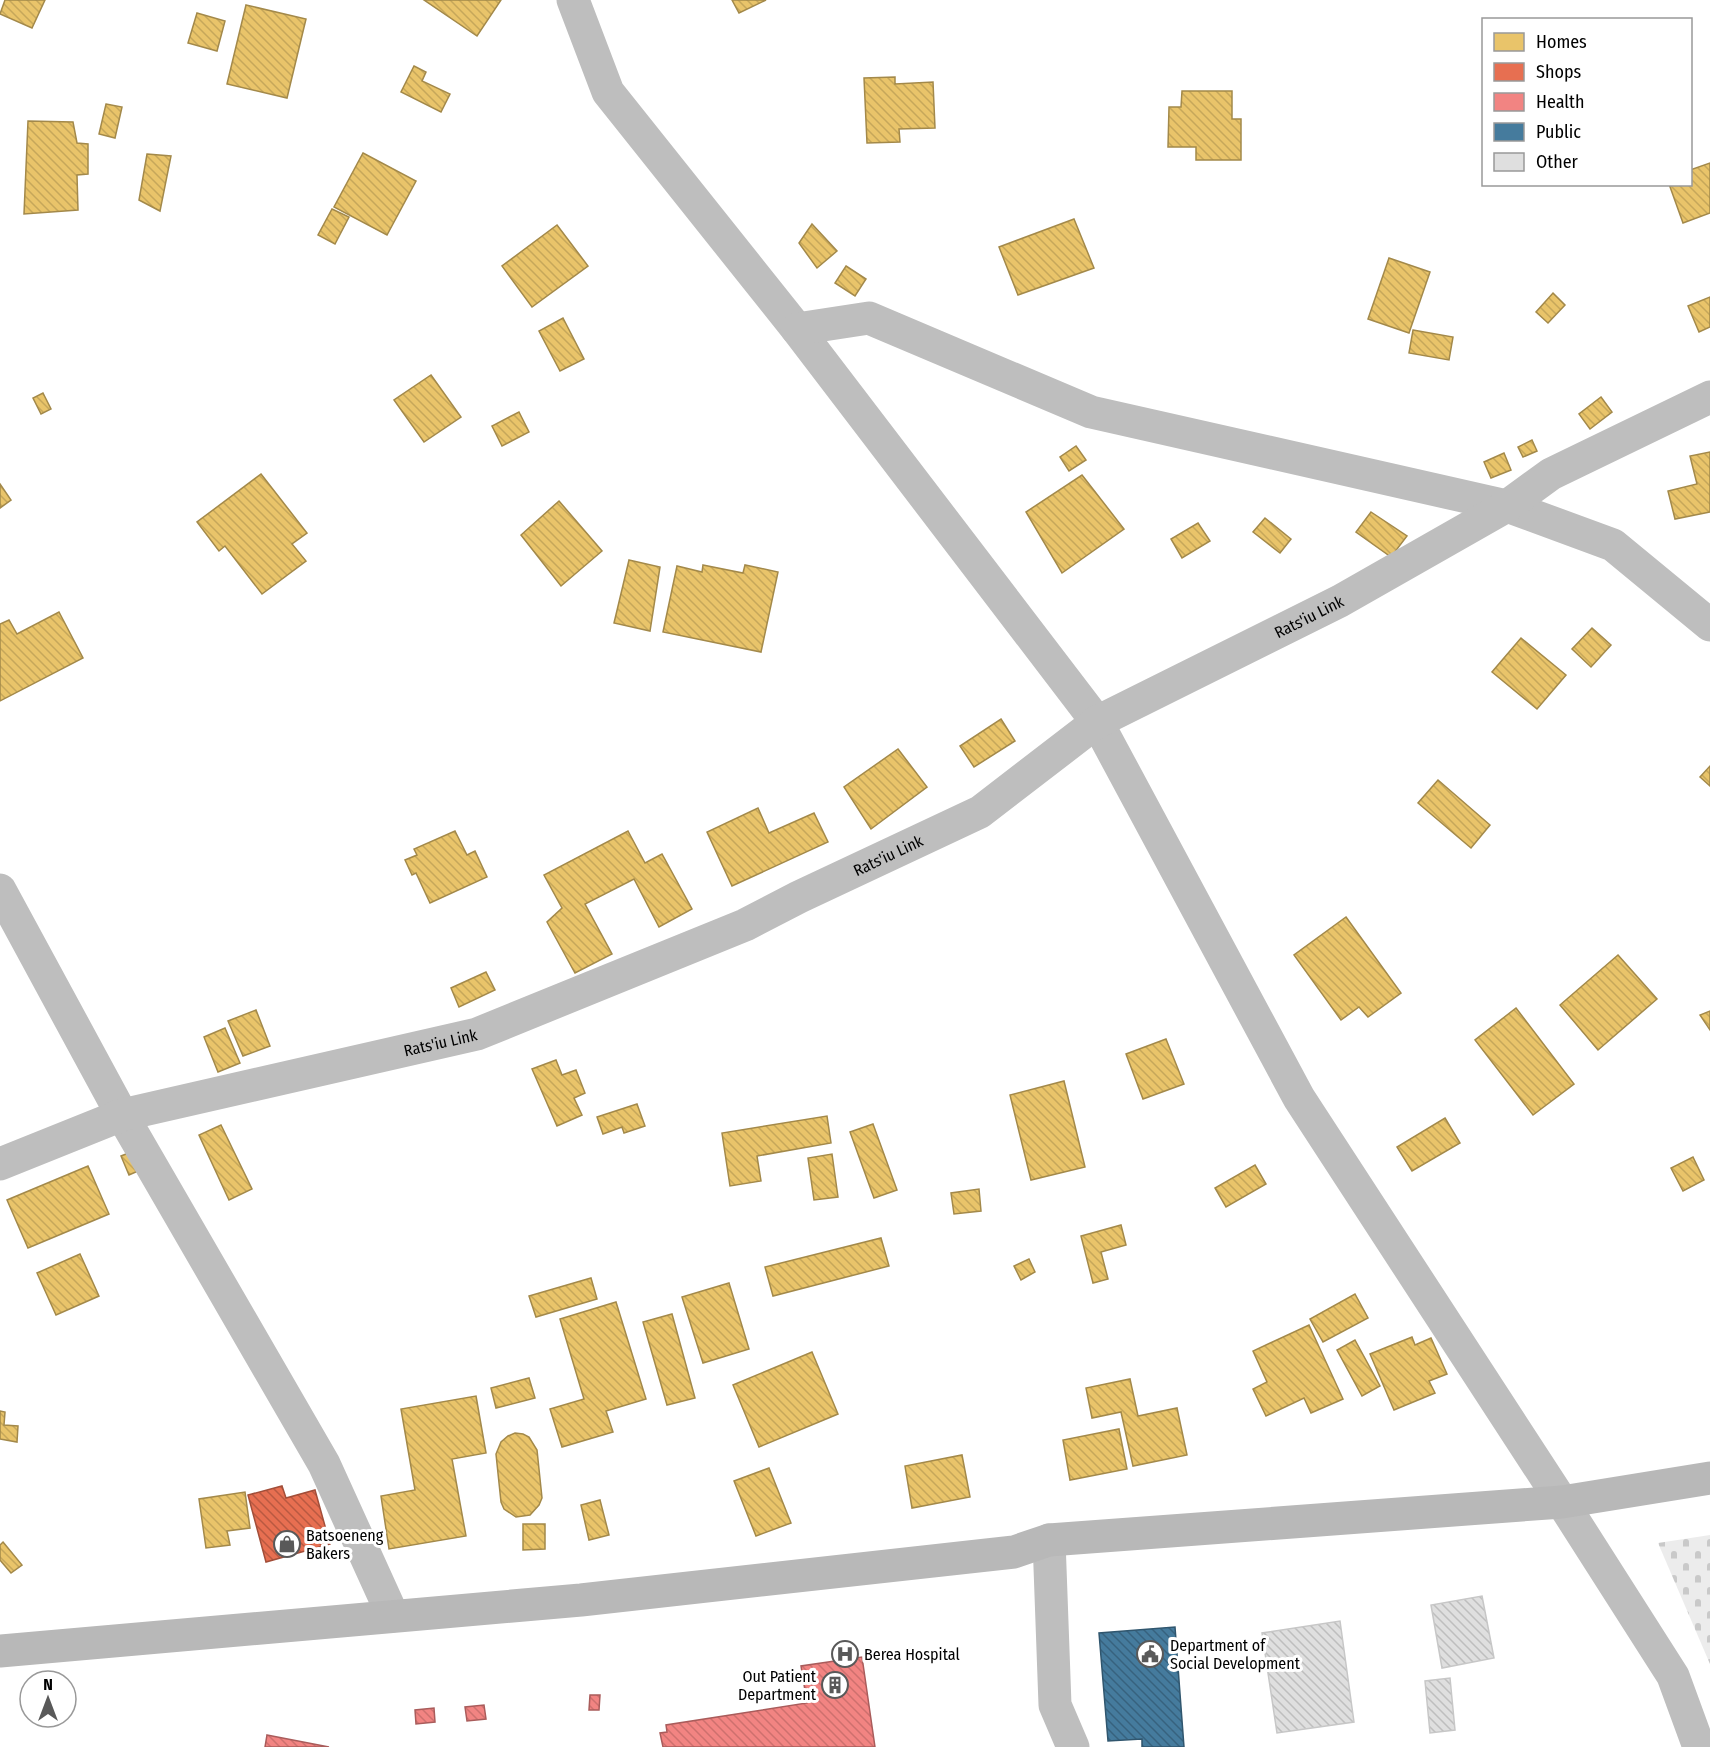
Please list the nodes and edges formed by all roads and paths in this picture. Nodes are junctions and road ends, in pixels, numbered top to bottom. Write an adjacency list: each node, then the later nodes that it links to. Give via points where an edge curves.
1 (573, 0): 2 (street, via 608,92)
2 (797, 328): 4 (street, via 869,318 1091,412); 6 (street)
3 (1710, 397): 4 (street, Rats'iu Link, via 1551,474)
4 (1507, 506): 5 (street, via 1613,545); 6 (street, Rats'iu Link, via 1340,601)
5 (1710, 625)
6 (1097, 722): 8 (street, Rats'iu Link, via 980,812 745,925 477,1034); 11 (street, via 1299,1098)
7 (0, 890): 8 (street)
8 (122, 1115): 9 (street, Rats'iu Link); 13 (street, via 324,1464)
9 (0, 1164)
10 (1710, 1478): 11 (main road)
11 (1562, 1502): 12 (main road); 16 (street, via 1672,1676)
12 (1049, 1540): 13 (main road, via 1003,1554 581,1600); 15 (street, via 1055,1705)
13 (393, 1616): 14 (main road)
14 (0, 1651)
15 (1073, 1747)
16 (1699, 1747)

